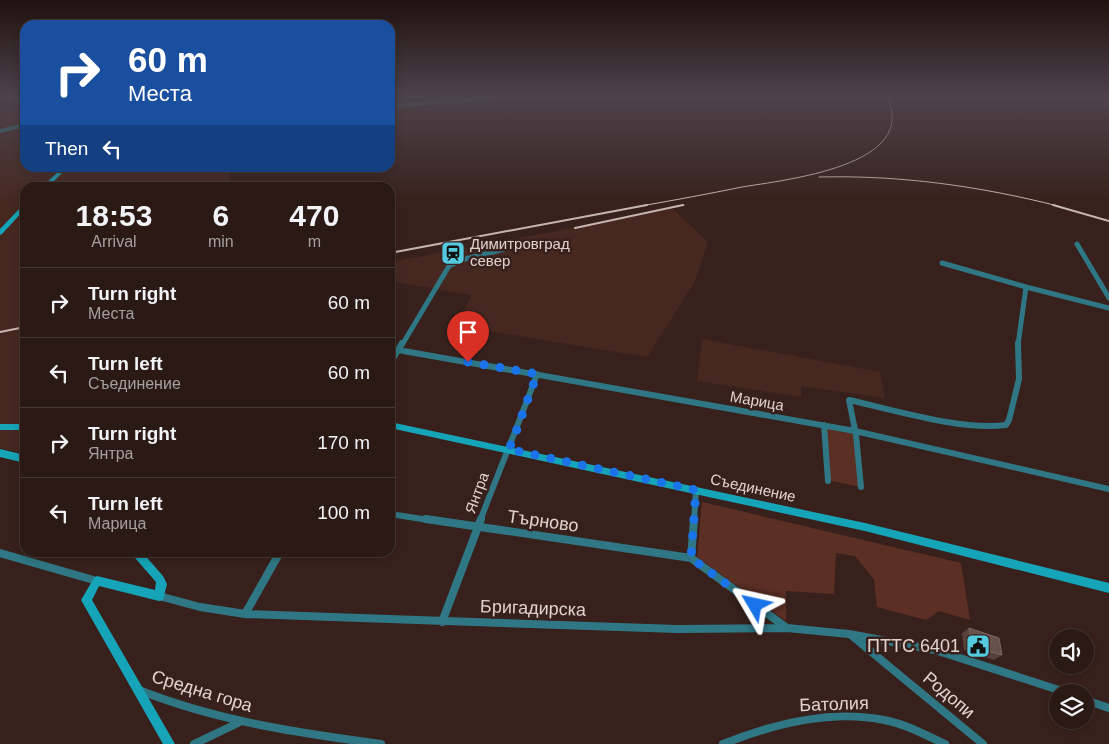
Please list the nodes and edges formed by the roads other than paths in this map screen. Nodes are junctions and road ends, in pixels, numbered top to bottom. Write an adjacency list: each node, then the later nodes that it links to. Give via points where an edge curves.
1 (60, 172): 2 (street)
2 (49, 182)
3 (20, 211): 4 (street)
4 (0, 233)
5 (1078, 244): 9 (street)
6 (505, 249): 11 (street, via 449,266)
7 (942, 263): 8 (street)
8 (1026, 287): 10 (street); 18 (street, via 1018,337 1019,379 1006,425 995,427 947,420 850,400)
9 (1109, 298)
10 (1109, 308)
11 (398, 350): 12 (street); 13 (street, Марица)
12 (395, 355)
13 (537, 374): 14 (street, Марица); 19 (street, Янтра)
14 (824, 425): 18 (street, Марица); 22 (street)
15 (395, 426): 19 (street, Съединение)
16 (0, 427): 17 (street)
17 (20, 427)
18 (855, 431): 23 (street); 24 (street, Марица)
19 (508, 449): 25 (street, Съединение); 27 (street, Янтра)
20 (0, 453): 21 (street)
21 (20, 458)
22 (828, 480)
23 (861, 487)
24 (1109, 489)
25 (696, 490): 31 (street); 33 (street, Съединение, via 913,538)
26 (395, 515): 27 (street, Търново)
27 (478, 528): 31 (street, Търново); 36 (street, Янтра)
28 (0, 553): 32 (street, Бригадирска)
29 (140, 557): 34 (street, via 160,579 162,589)
30 (277, 557): 35 (street)
31 (691, 558): 37 (street)
32 (97, 581): 34 (street, Бригадирска); 40 (street, Средна гора, via 86,600 87,606)
33 (1109, 588)
34 (159, 596): 35 (street, Бригадирска)
35 (244, 614): 36 (street, Бригадирска)
36 (442, 622): 37 (street, Бригадирска, via 677,629)
37 (787, 628): 38 (street, Бригадирска)
38 (849, 634): 39 (street, Бригадирска, via 935,650); 49 (street, Родопи)
39 (1049, 687)
40 (137, 690): 43 (street, Средна гора, via 171,704); 44 (street)
41 (1094, 703): 42 (street)
42 (1109, 708)
43 (238, 723): 45 (street); 46 (street, Средна гора)
44 (169, 744)
45 (194, 744)
46 (380, 744)
47 (723, 744): 48 (street, Батолия, via 796,721 855,717 883,719)
48 (945, 744)
49 (982, 744)

